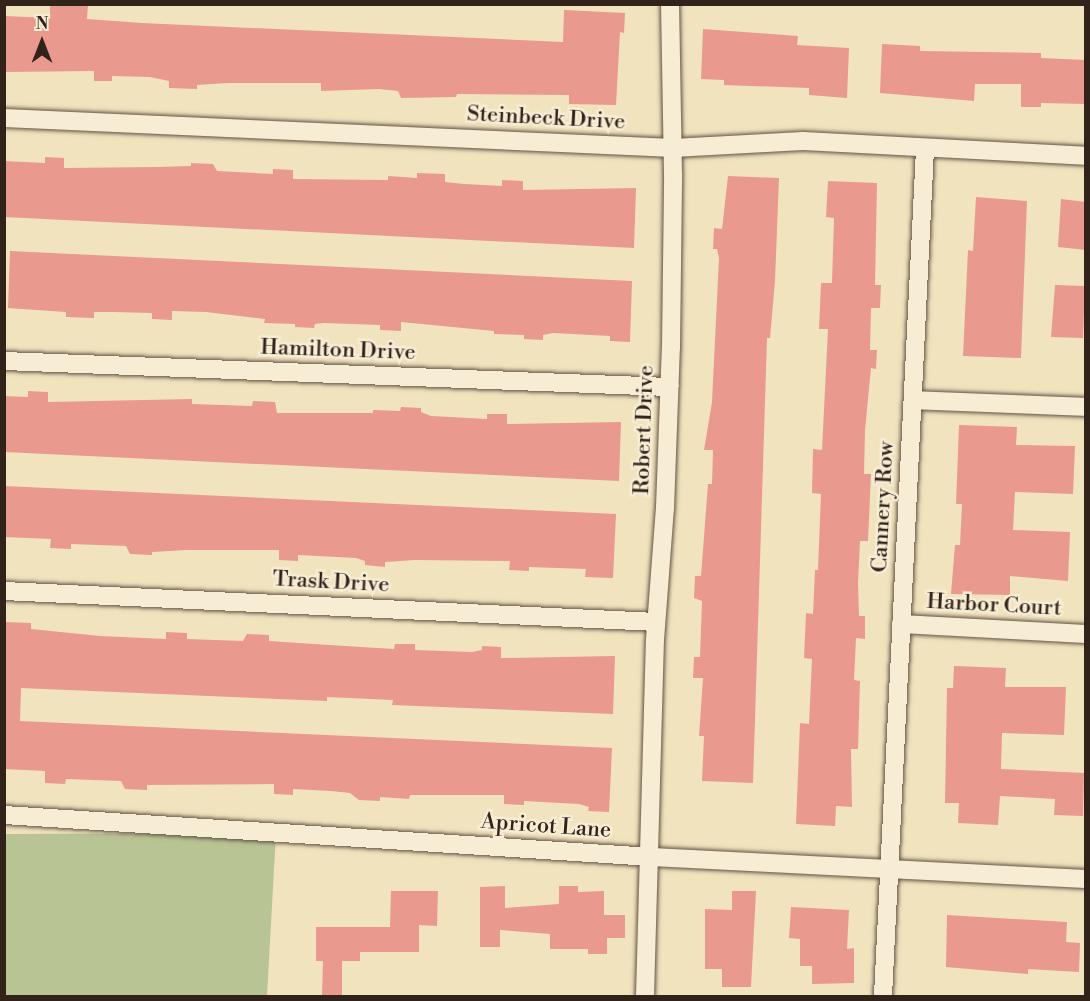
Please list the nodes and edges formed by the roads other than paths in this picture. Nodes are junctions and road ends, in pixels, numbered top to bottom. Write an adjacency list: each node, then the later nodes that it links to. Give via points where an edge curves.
1 (670, 4): 3 (street, Robert Drive)
2 (4, 118): 3 (street, Steinbeck Drive)
3 (673, 148): 4 (street, Steinbeck Drive, via 803,141); 7 (street, Robert Drive)
4 (925, 148): 5 (street, Steinbeck Drive); 8 (street, Cannery Row)
5 (1086, 156)
6 (4, 361): 7 (street, Hamilton Drive)
7 (669, 387): 11 (street, Robert Drive)
8 (913, 400): 9 (street); 12 (street, Cannery Row)
9 (1086, 407)
10 (4, 591): 11 (street, Trask Drive)
11 (656, 622): 15 (street, Robert Drive)
12 (901, 624): 13 (street, Harbor Court); 16 (street, Cannery Row)
13 (1086, 634)
14 (4, 815): 15 (street, Apricot Lane)
15 (651, 857): 16 (street, Apricot Lane); 18 (street, Robert Drive)
16 (889, 870): 17 (street, Apricot Lane); 19 (street, Cannery Row)
17 (1086, 879)
18 (645, 996)
19 (883, 996)

